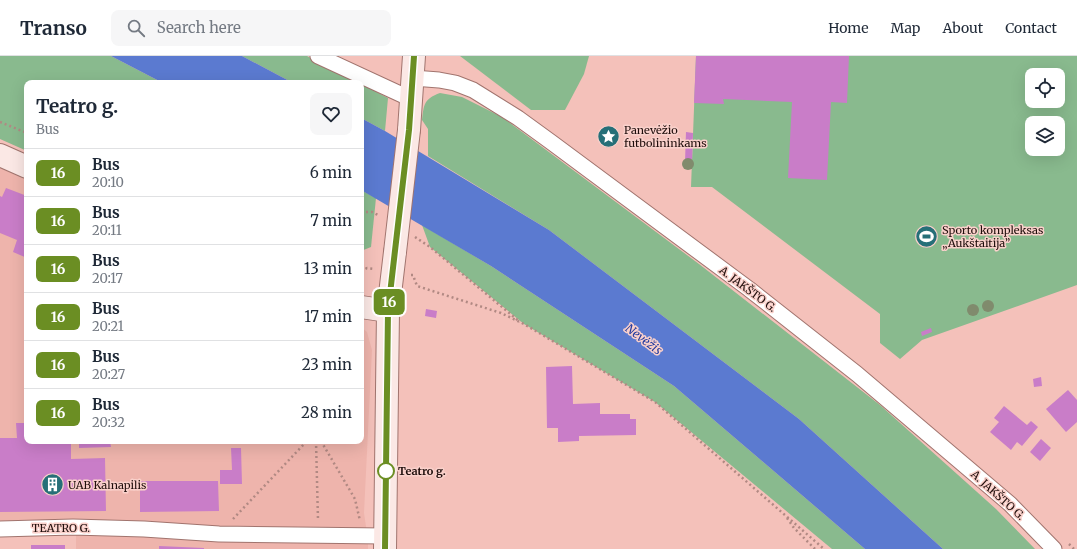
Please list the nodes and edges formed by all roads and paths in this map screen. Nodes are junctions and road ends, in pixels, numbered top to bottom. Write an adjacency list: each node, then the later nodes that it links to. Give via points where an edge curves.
1 (318, 56): 3 (street, A. JAKŠTO G.)
2 (414, 56): 3 (main road)
3 (412, 88): 11 (main road, bridge); 26 (street, A. JAKŠTO G., via 444,81 455,83 473,90 518,118 749,289 857,374 1010,504)
4 (0, 122): 5 (path)
5 (24, 132)
6 (0, 155): 7 (main road)
7 (24, 166)
8 (364, 212): 9 (path)
9 (372, 212)
10 (430, 247): 14 (path)
11 (394, 261): 13 (main road); 14 (path, via 413,275 416,286 501,313)
12 (364, 307): 13 (main road)
13 (388, 311): 23 (main road)
14 (524, 324): 18 (path, via 655,402)
15 (304, 444): 20 (path)
16 (316, 444): 21 (path)
17 (323, 444): 22 (path, via 355,499)
18 (785, 516): 24 (path); 25 (path)
19 (0, 529): 20 (street, TEATRO G., via 73,527)
20 (219, 534): 21 (street, TEATRO G.)
21 (319, 536): 22 (street, TEATRO G.)
22 (363, 536): 23 (street, TEATRO G.)
23 (385, 542)
24 (815, 549)
25 (824, 549)
26 (1054, 549)

